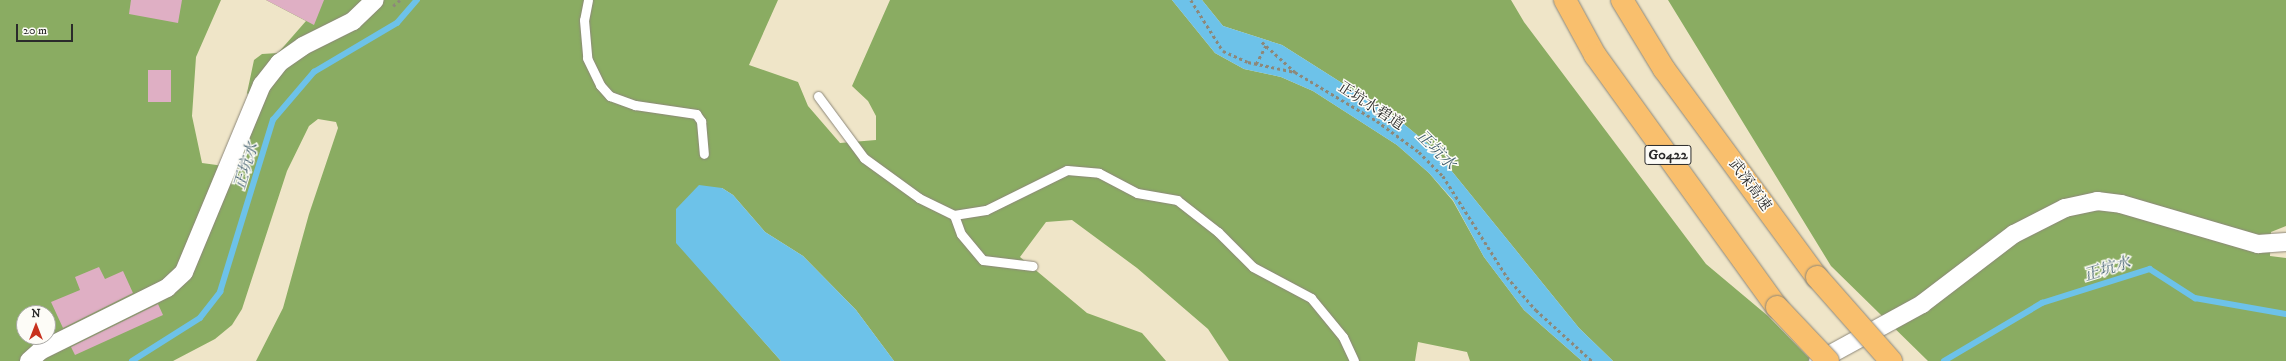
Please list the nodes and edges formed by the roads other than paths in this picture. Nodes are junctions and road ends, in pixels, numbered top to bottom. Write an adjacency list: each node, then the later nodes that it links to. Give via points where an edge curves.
1 (376, 0): 12 (street, via 353,21 303,46 279,63 262,85 184,272 167,288 40,351)
2 (588, 0): 8 (lane, via 584,20 586,52 600,85 610,96 635,105 696,114 701,121)
3 (1551, 0): 6 (highway)
4 (1565, 0): 6 (highway, G0422)
5 (1622, 0): 16 (highway, 武深高速 / G0422, bridge, via 1664,69 1817,277)
6 (1595, 55): 15 (highway, G0422, bridge, via 1777,307)
7 (818, 96): 9 (lane, via 864,158 919,198)
8 (704, 154)
9 (954, 215): 11 (lane, via 961,234 983,260); 13 (lane, via 986,210 1067,170 1099,173 1137,193 1177,200 1218,232 1254,267 1311,298 1343,337)
10 (2286, 242): 14 (street, via 2258,244 2121,204 2097,202 2065,208 2014,234 1922,304)
11 (1033, 266)
12 (29, 361)
13 (1354, 361)
14 (1818, 361)
15 (1828, 361)
16 (1891, 361)

